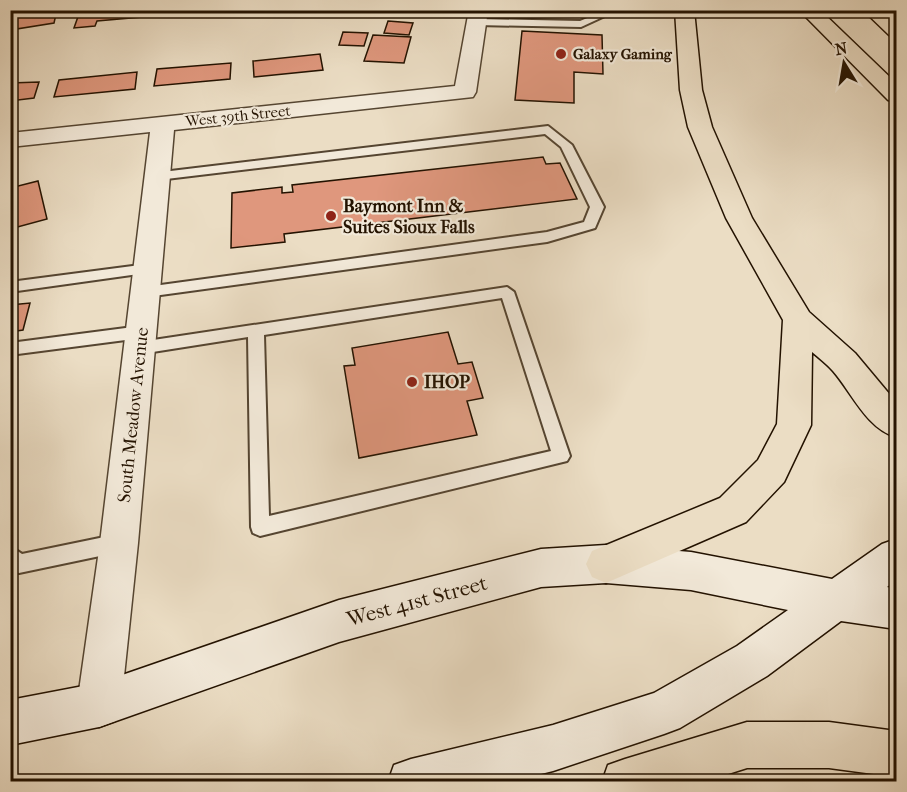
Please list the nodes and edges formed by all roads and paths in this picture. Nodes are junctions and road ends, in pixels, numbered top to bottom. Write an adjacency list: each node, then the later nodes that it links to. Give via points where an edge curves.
1 (602, 10): 5 (lane, via 602,15 581,24)
2 (684, 10): 13 (highway, via 691,90 700,127 739,218)
3 (808, 10): 7 (highway)
4 (872, 10): 6 (highway)
5 (478, 16): 8 (street, West 39th Street, via 465,92)
6 (897, 31)
7 (897, 95)
8 (163, 124): 9 (street, West 39th Street); 10 (street, South Meadow Avenue)
9 (10, 140)
10 (158, 176): 11 (street, South Meadow Avenue); 11 (lane, via 548,130 566,145 597,207 590,225 547,237)
11 (147, 281): 12 (lane); 15 (street, South Meadow Avenue)
12 (10, 287)
13 (798, 320): 17 (highway, via 844,362); 21 (highway, via 794,425 771,471 733,510)
14 (256, 330): 14 (lane, via 507,292 561,456 260,527); 15 (lane)
15 (140, 340): 16 (lane); 18 (street, South Meadow Avenue)
16 (10, 349)
17 (897, 423)
18 (119, 543): 20 (lane); 24 (street, South Meadow Avenue)
19 (897, 557): 22 (street)
20 (14, 562)
21 (606, 564): 22 (street, West 41st Street, via 691,572); 24 (street, West 41st Street, via 541,568 339,621)
22 (834, 600): 23 (street, West 41st Street); 28 (street, via 752,661 664,712 553,748)
23 (897, 609)
24 (99, 705): 25 (street, West 41st Street); 26 (street)
25 (10, 723)
26 (10, 747)
27 (897, 754): 29 (highway, via 828,745 747,745)
28 (411, 782)
29 (625, 782)

